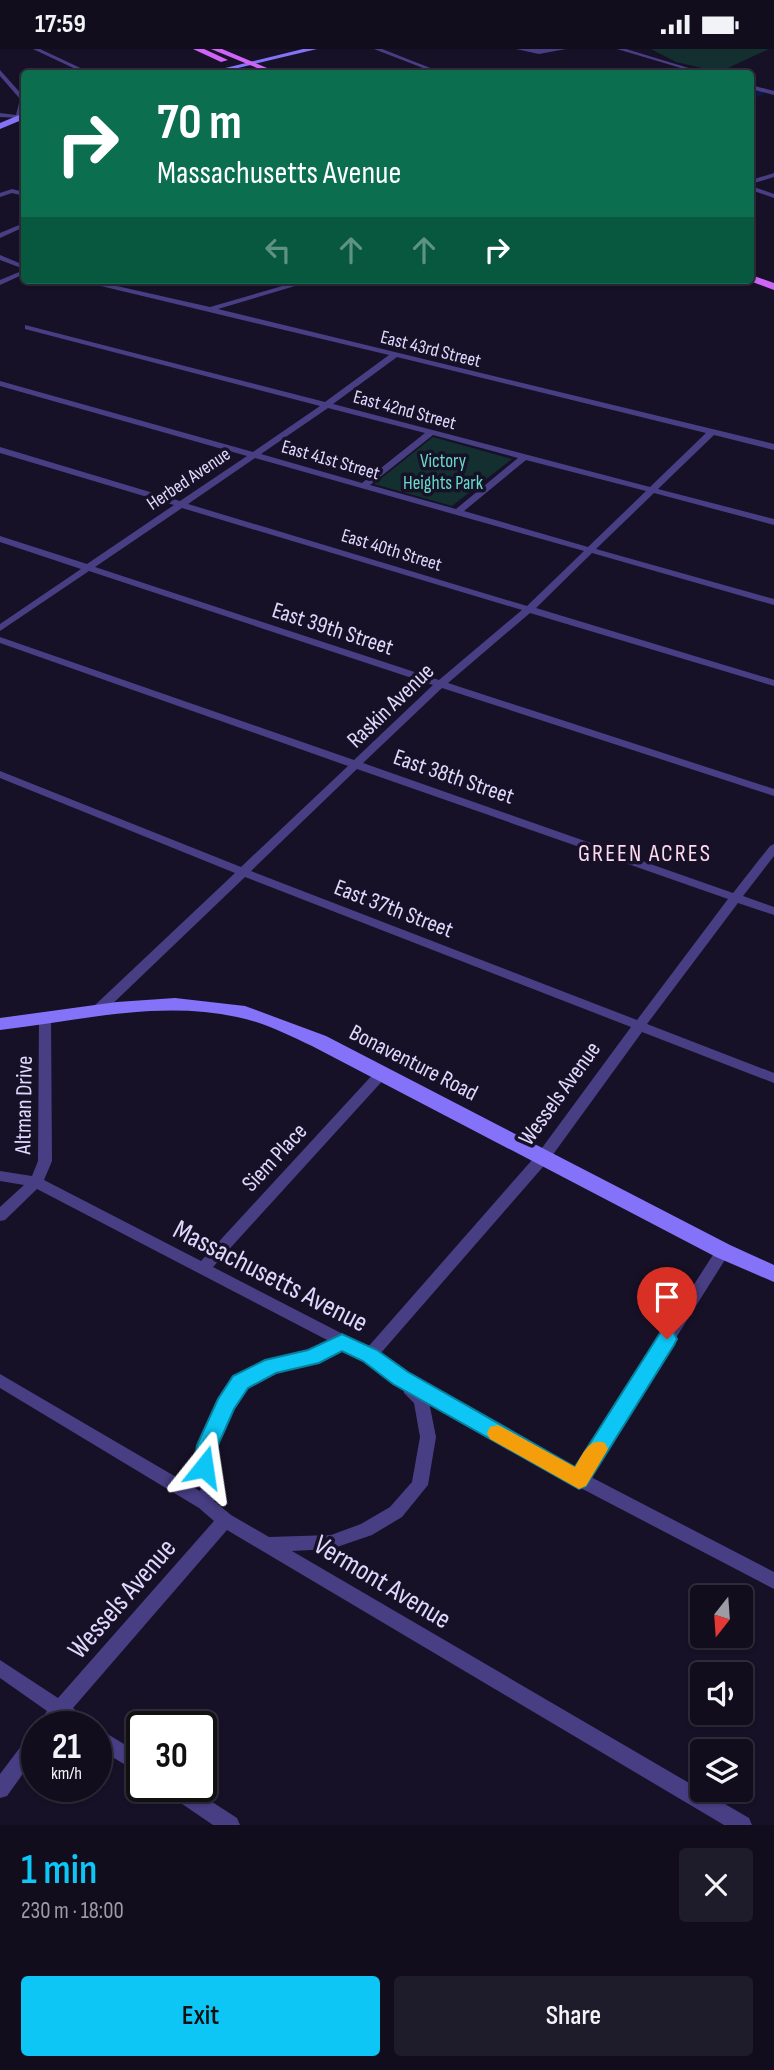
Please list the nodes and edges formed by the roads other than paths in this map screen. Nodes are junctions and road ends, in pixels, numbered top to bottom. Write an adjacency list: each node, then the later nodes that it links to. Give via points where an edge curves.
1 (36, 49): 11 (street)
2 (197, 49): 10 (main road)
3 (215, 49): 9 (main road)
4 (313, 49): 9 (street)
5 (377, 49): 15 (street)
6 (519, 49): 7 (street)
7 (563, 49)
8 (620, 49): 16 (street)
9 (252, 64): 10 (street); 14 (main road)
10 (239, 67): 12 (street); 13 (main road)
11 (82, 70)
12 (224, 70)
13 (248, 70)
14 (267, 70)
15 (432, 70)
16 (692, 70)
17 (0, 73): 20 (street)
18 (754, 88): 19 (street)
19 (774, 93)
20 (21, 97)
21 (0, 115): 22 (street)
22 (21, 116)
23 (21, 116): 24 (street)
24 (0, 126)
25 (774, 175): 26 (street)
26 (754, 181)
27 (754, 189): 30 (street)
28 (21, 193): 29 (street)
29 (0, 195)
30 (774, 197)
31 (21, 226): 32 (street)
32 (0, 236)
33 (0, 257): 34 (street)
34 (21, 266)
35 (754, 270): 37 (main road)
36 (21, 273): 39 (street)
37 (774, 278)
38 (754, 279): 42 (main road)
39 (0, 283)
40 (98, 284): 43 (street, East 43rd Street)
41 (293, 284): 43 (street)
42 (774, 287)
43 (209, 309): 45 (street, East 43rd Street)
44 (28, 327): 47 (street, East 42nd Street)
45 (395, 355): 47 (street, Herbed Avenue); 49 (street, East 43rd Street)
46 (0, 383): 52 (street, East 41st Street)
47 (327, 405): 48 (street, East 42nd Street); 52 (street, Herbed Avenue)
48 (432, 432): 53 (street, East 42nd Street); 54 (street)
49 (712, 432): 50 (street, East 43rd Street); 55 (street, Raskin Avenue)
50 (774, 447)
51 (0, 450): 56 (street, East 40th Street)
52 (254, 455): 54 (street, East 41st Street); 56 (street, Herbed Avenue)
53 (524, 457): 55 (street, East 42nd Street); 57 (street)
54 (363, 486): 57 (street, East 41st Street)
55 (652, 489): 58 (street, East 42nd Street); 60 (street, Raskin Avenue)
56 (180, 503): 61 (street, Herbed Avenue); 63 (street, East 40th Street)
57 (458, 512): 60 (street, East 41st Street)
58 (774, 522)
59 (0, 539): 61 (street, East 39th Street)
60 (588, 550): 62 (street, East 41st Street); 63 (street, Raskin Avenue)
61 (86, 568): 64 (street, Herbed Avenue); 66 (street, East 39th Street)
62 (774, 602)
63 (529, 609): 66 (street, Raskin Avenue); 67 (street, East 40th Street)
64 (0, 628)
65 (0, 640): 68 (street, East 38th Street)
66 (442, 683): 68 (street, Raskin Avenue); 70 (street, East 39th Street)
67 (774, 683)
68 (358, 765): 72 (street, Raskin Avenue); 73 (street, East 38th Street)
69 (0, 774): 72 (street, East 37th Street)
70 (774, 793)
71 (774, 848): 73 (street, Wessels Avenue)
72 (245, 873): 75 (street, Raskin Avenue); 78 (street, East 37th Street)
73 (734, 897): 74 (street, East 38th Street); 78 (street, Wessels Avenue)
74 (774, 911)
75 (99, 1009): 76 (street, Bonaventure Road); 79 (street, Bonaventure Road, via 159,1004 235,1010 319,1041)
76 (45, 1019): 77 (street, Bonaventure Road); 83 (street, Altman Drive, via 46,1161)
77 (0, 1024)
78 (639, 1026): 80 (street, East 37th Street); 81 (street, Wessels Avenue)
79 (381, 1074): 81 (street, Bonaventure Road); 86 (street, Siem Place)
80 (774, 1078)
81 (544, 1156): 85 (street, Bonaventure Road); 89 (street, Wessels Avenue)
82 (0, 1176): 83 (street)
83 (36, 1182): 84 (street, Altman Drive); 86 (street, Massachusetts Avenue)
84 (0, 1216)
85 (723, 1251): 87 (street, Bonaventure Road); 92 (street)
86 (202, 1269): 88 (street, Massachusetts Avenue)
87 (771, 1275)
88 (342, 1342): 89 (street, Massachusetts Avenue); 93 (street, via 241,1382 225,1405 208,1445 204,1467 211,1481)
89 (370, 1355): 90 (street, Massachusetts Avenue)
90 (401, 1378): 92 (street, Massachusetts Avenue); 95 (street, via 421,1401 424,1413 428,1437 420,1485 396,1512 366,1530 331,1542)
91 (0, 1380): 93 (street, Vermont Avenue)
92 (579, 1479): 96 (street, Massachusetts Avenue)
93 (205, 1503): 94 (street, Vermont Avenue)
94 (225, 1520): 95 (street, Vermont Avenue); 98 (street, Wessels Avenue)
95 (269, 1544): 103 (street, Vermont Avenue)
96 (774, 1581)
97 (0, 1668): 98 (street)
98 (58, 1710)
99 (21, 1761): 100 (street)
100 (0, 1789)
101 (196, 1802): 102 (street)
102 (230, 1825)
103 (742, 1825)

